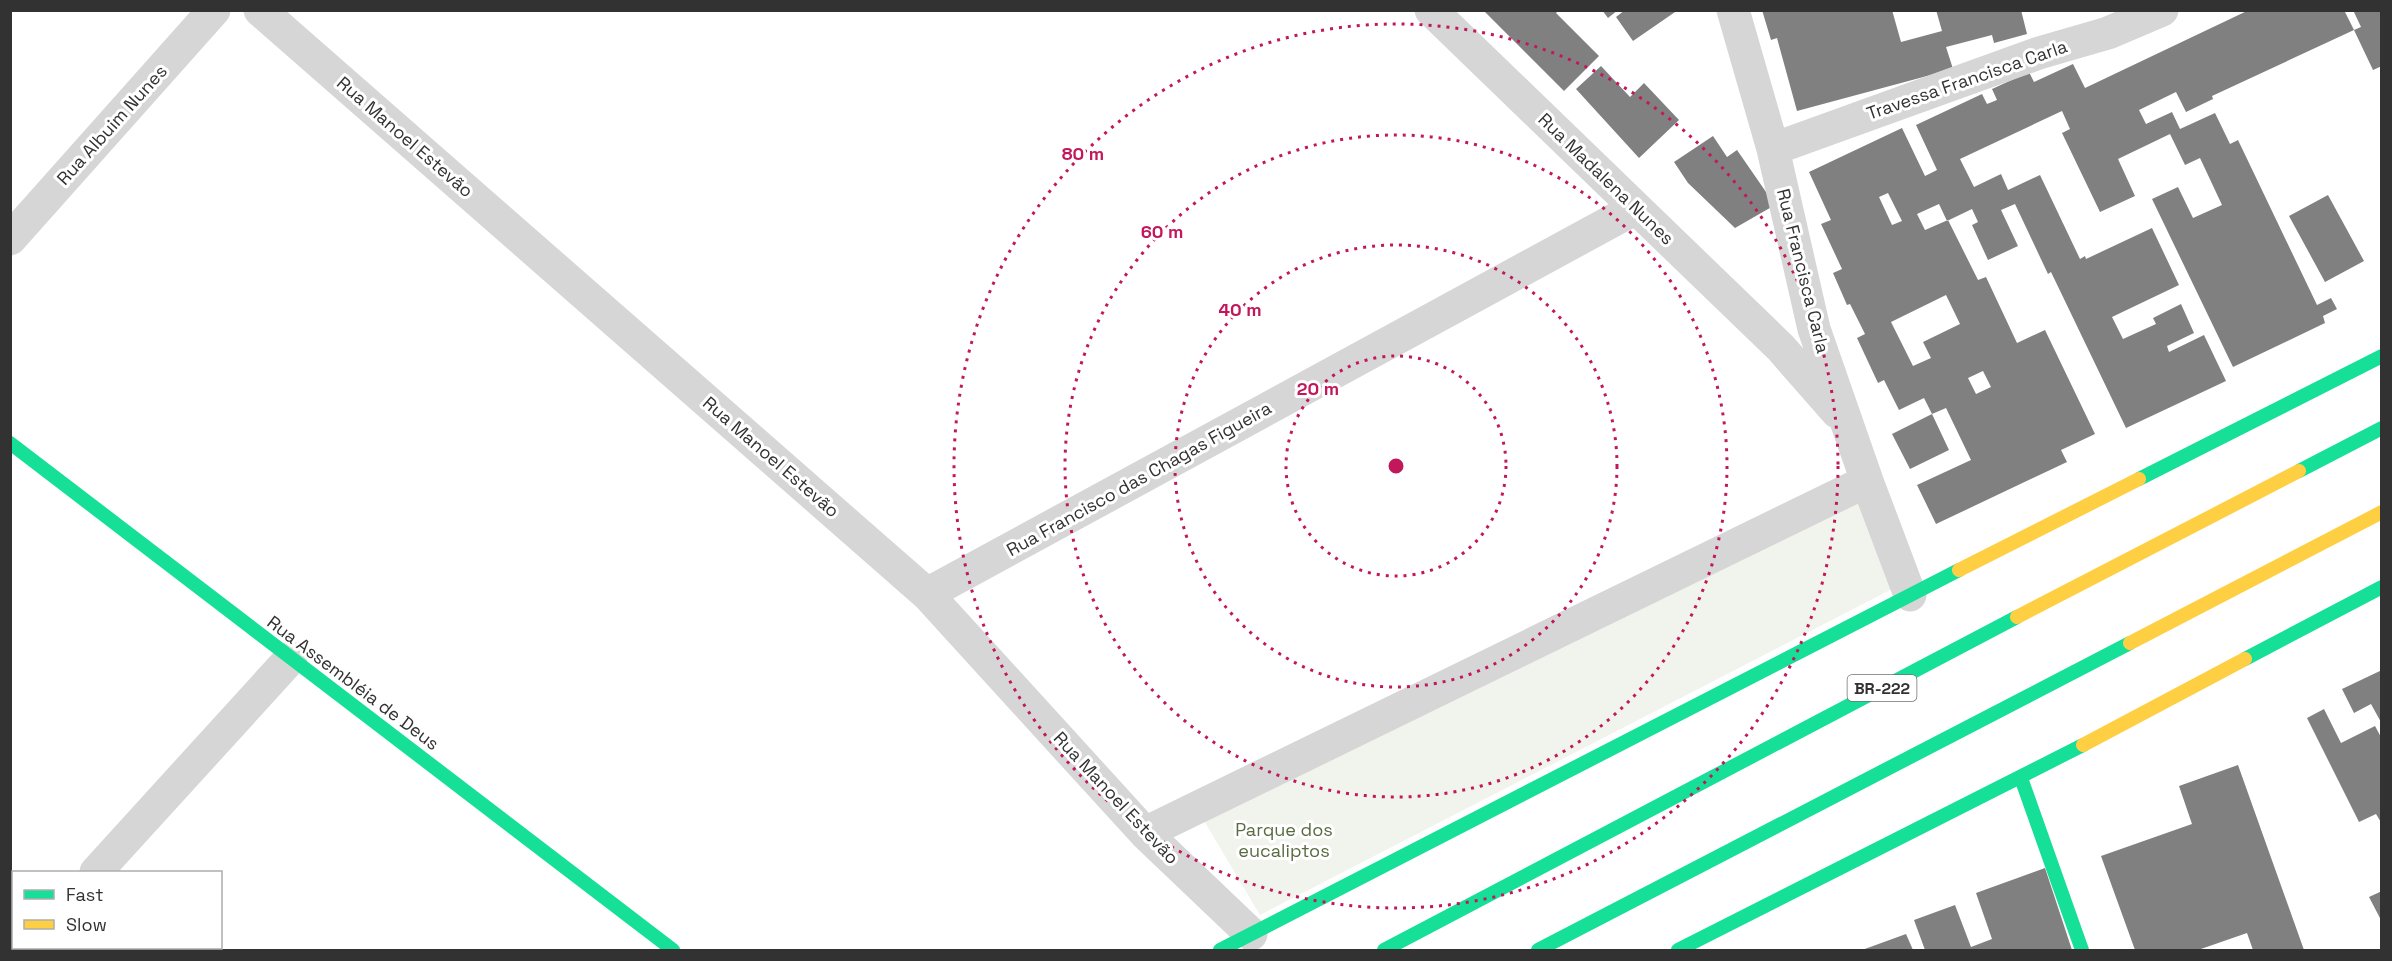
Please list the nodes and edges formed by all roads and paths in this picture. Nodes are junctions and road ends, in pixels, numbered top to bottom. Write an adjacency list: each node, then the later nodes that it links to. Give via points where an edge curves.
1 (214, 10): 8 (street, Rua Albuim Nunes)
2 (260, 10): 18 (street, Rua Manoel Estevão)
3 (1431, 10): 7 (street, Rua Madalena Nunes)
4 (1733, 10): 6 (street, Rua Francisca Carla)
5 (2162, 10): 6 (street, Travessa Francisca Carla, via 2108,33 2039,53)
6 (1773, 149): 9 (street, Rua Francisca Carla)
7 (1636, 208): 10 (street, Rua Madalena Nunes); 18 (street, Rua Francisco das Chagas Figueira)
8 (10, 239)
9 (1814, 329): 10 (street, via 1798,346); 12 (street, Rua Francisca Carla)
10 (1781, 348): 12 (street, Rua Madalena Nunes)
11 (2382, 356): 19 (main road)
12 (1850, 427): 15 (street, Rua Francisca Carla)
13 (2382, 429): 27 (main road, BR-222)
14 (10, 443): 20 (main road, Rua Assembléia de Deus)
15 (1867, 481): 19 (street, Rua Francisca Carla); 22 (street)
16 (2382, 512): 28 (main road)
17 (2382, 587): 21 (main road)
18 (927, 594): 22 (street, Rua Manoel Estevão)
19 (1910, 595): 24 (main road)
20 (291, 658): 23 (street); 25 (main road, Rua Assembléia de Deus)
21 (2021, 778): 29 (main road); 30 (main road)
22 (1145, 833): 24 (street, Rua Manoel Estevão)
23 (98, 871)
24 (1251, 934): 26 (main road)
25 (673, 951)
26 (1220, 951)
27 (1384, 951)
28 (1538, 951)
29 (1678, 951)
30 (2082, 951)

